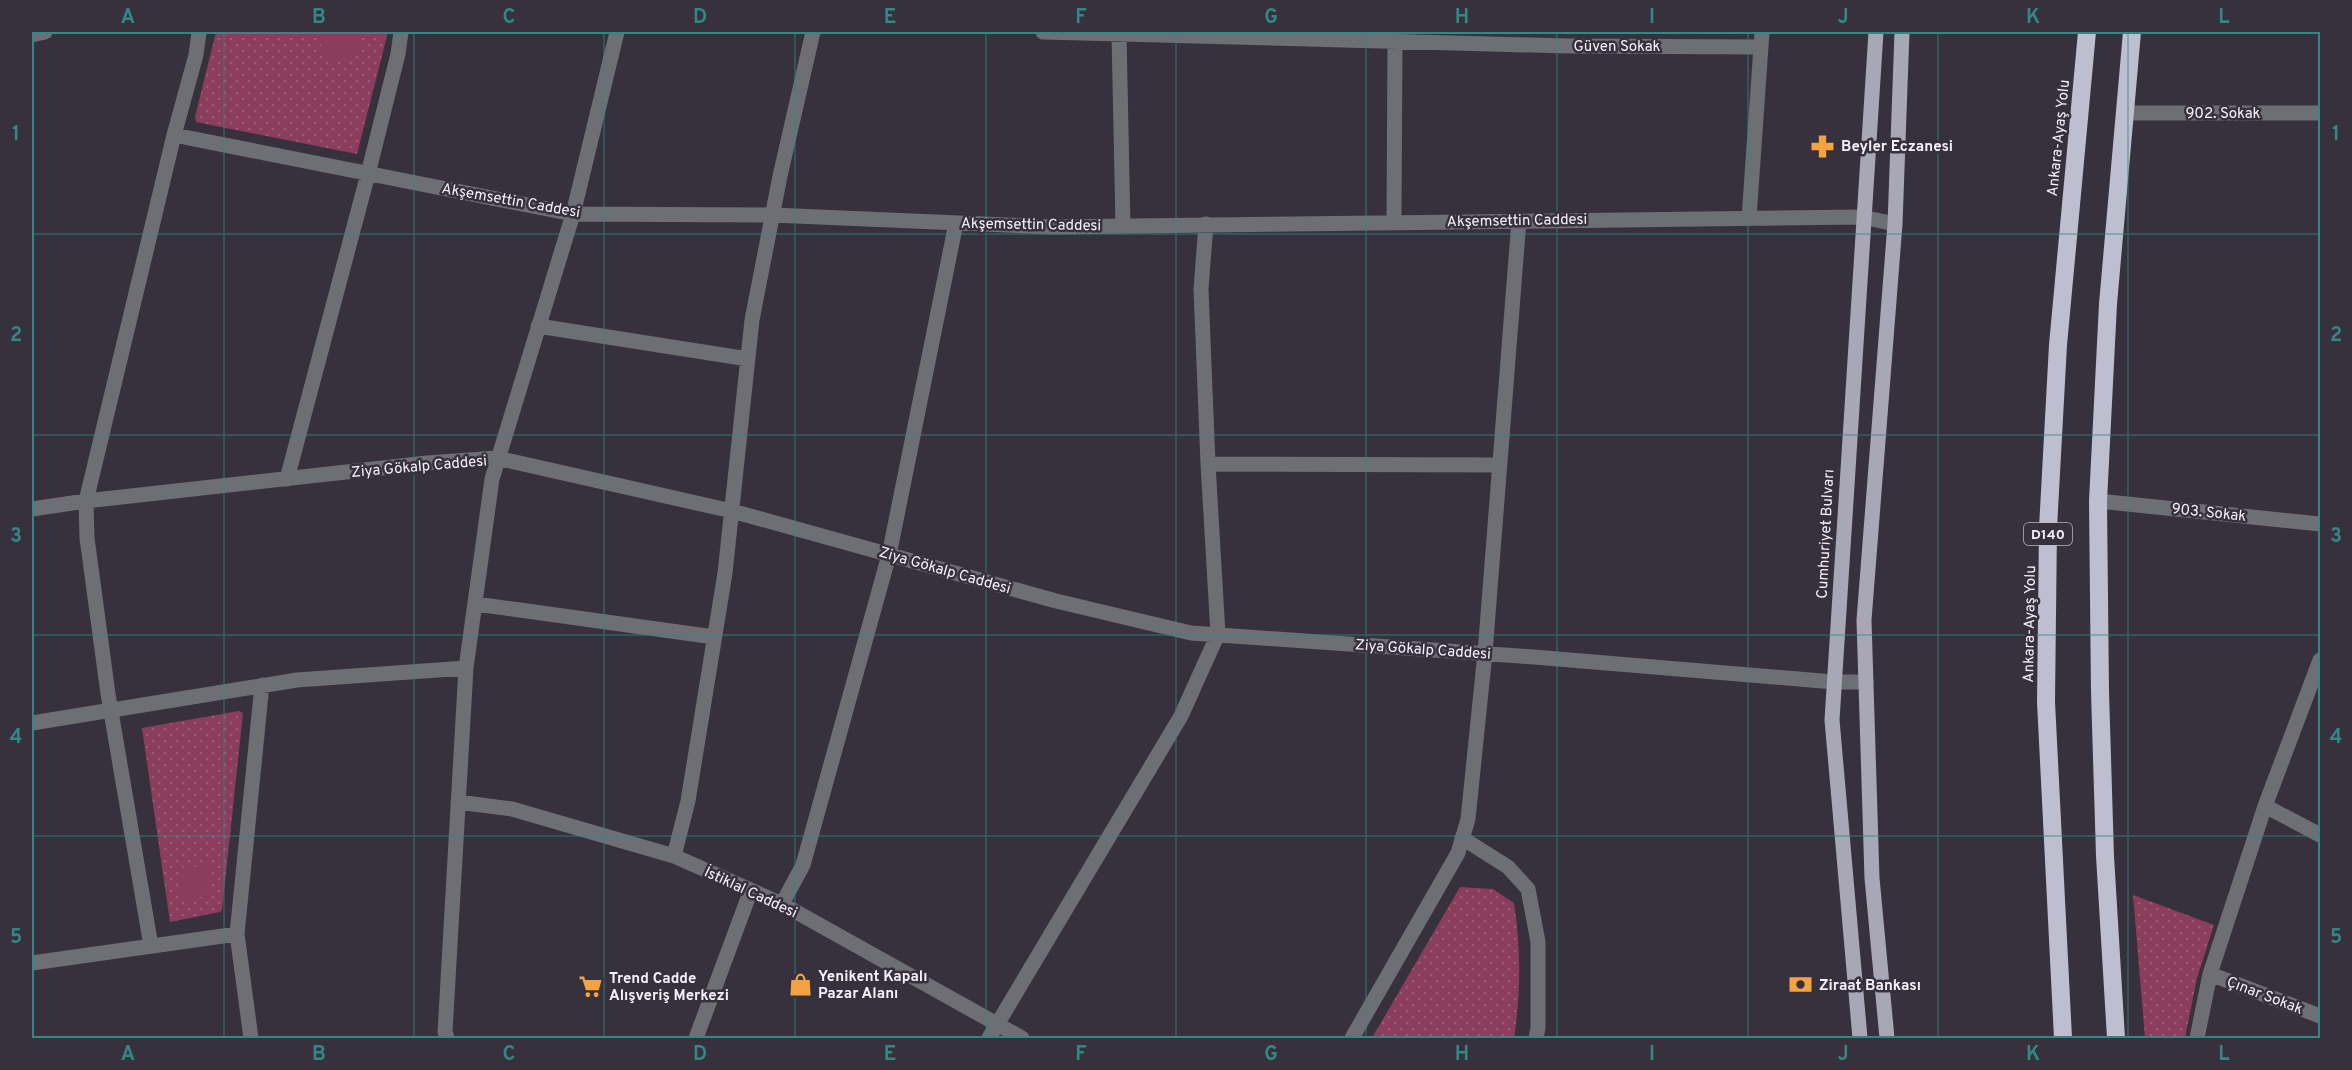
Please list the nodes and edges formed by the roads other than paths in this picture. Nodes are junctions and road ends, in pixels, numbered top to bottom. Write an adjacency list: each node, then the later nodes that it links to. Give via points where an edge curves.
1 (45, 32): 13 (street)
2 (199, 32): 19 (street)
3 (401, 32): 20 (street)
4 (617, 32): 21 (street)
5 (813, 32): 22 (street)
6 (1042, 32): 11 (street, Güven Sokak)
7 (1876, 32): 23 (main road, Cumhuriyet Bulvarı)
8 (1902, 32): 29 (main road)
9 (2087, 32): 76 (highway, Ankara-Ayaş Yolu / D140, via 2059,333 2048,528 2046,702)
10 (2132, 32): 17 (highway)
11 (1119, 34): 12 (street, Güven Sokak); 30 (street)
12 (1257, 34): 16 (street, Güven Sokak)
13 (32, 35)
14 (1568, 39): 15 (street, Güven Sokak); 16 (street, Güven Sokak)
15 (1761, 39): 24 (street)
16 (1395, 41): 26 (street)
17 (2125, 113): 18 (street, 902. Sokak); 38 (highway, via 2108,304)
18 (2320, 113)
19 (174, 135): 20 (street, Akşemsettin Caddesi); 37 (street)
20 (368, 174): 21 (street, Akşemsettin Caddesi); 36 (street)
21 (573, 214): 22 (street, Akşemsettin Caddesi); 31 (street)
22 (772, 215): 27 (street, Akşemsettin Caddesi); 32 (street)
23 (1862, 217): 24 (street, Akşemsettin Caddesi); 29 (street, Akşemsettin Caddesi); 49 (main road, Cumhuriyet Bulvarı)
24 (1749, 218): 25 (street, Akşemsettin Caddesi)
25 (1519, 220): 26 (street, Akşemsettin Caddesi); 35 (street)
26 (1394, 221): 28 (street, Akşemsettin Caddesi)
27 (956, 223): 30 (street, Akşemsettin Caddesi); 42 (street)
28 (1206, 224): 30 (street, Akşemsettin Caddesi); 34 (street, via 1200,289)
29 (1895, 224): 50 (main road, via 1864,620)
30 (1123, 226)
31 (538, 326): 32 (street); 33 (street)
32 (748, 359): 40 (street)
33 (497, 459): 36 (street, Ziya Gökalp Caddesi); 40 (street, Ziya Gökalp Caddesi); 43 (street)
34 (1208, 464): 35 (street); 44 (street)
35 (1500, 465): 46 (street)
36 (287, 479): 37 (street, Ziya Gökalp Caddesi)
37 (86, 501): 39 (street, Ziya Gökalp Caddesi); 53 (street, via 87,538)
38 (2098, 501): 41 (street, 903. Sokak); 77 (highway, via 2104,844)
39 (32, 509)
40 (732, 511): 42 (street, Ziya Gökalp Caddesi); 45 (street)
41 (2320, 524)
42 (889, 555): 44 (street, Ziya Gökalp Caddesi, via 1056,601 1191,633); 61 (street, via 803,865)
43 (476, 604): 45 (street); 48 (street)
44 (1218, 634): 46 (street, Ziya Gökalp Caddesi); 67 (street, via 1181,716)
45 (714, 637): 59 (street, via 688,801)
46 (1485, 653): 49 (street, Ziya Gökalp Caddesi); 58 (street, via 1468,819)
47 (2320, 660): 52 (street)
48 (466, 668): 51 (street); 55 (street)
49 (1834, 682): 50 (street, Ziya Gökalp Caddesi); 74 (main road, Cumhuriyet Bulvarı, via 1832,720)
50 (1866, 682): 75 (main road, via 1872,878)
51 (262, 685): 53 (street); 62 (street)
52 (2316, 685): 56 (street)
53 (110, 709): 54 (street); 63 (street)
54 (32, 723)
55 (458, 802): 59 (street, İstiklal Caddesi, via 512,809); 69 (street)
56 (2265, 806): 57 (street); 65 (street)
57 (2320, 835)
58 (1462, 838): 72 (street, via 1458,853); 73 (street, via 1508,867 1528,890 1538,942)
59 (674, 856): 60 (street, İstiklal Caddesi)
60 (751, 890): 61 (street, İstiklal Caddesi); 70 (street)
61 (782, 904): 67 (street, İstiklal Caddesi)
62 (237, 934): 63 (street); 68 (street)
63 (151, 946): 64 (street)
64 (32, 963)
65 (2210, 974): 66 (street, Çınar Sokak); 78 (street)
66 (2320, 1016)
67 (993, 1032): 71 (street, İstiklal Caddesi)
68 (251, 1038)
69 (447, 1038)
70 (696, 1038)
71 (1022, 1038)
72 (1352, 1038)
73 (1536, 1038)
74 (1860, 1038)
75 (1887, 1038)
76 (2063, 1038)
77 (2116, 1038)
78 (2197, 1038)

